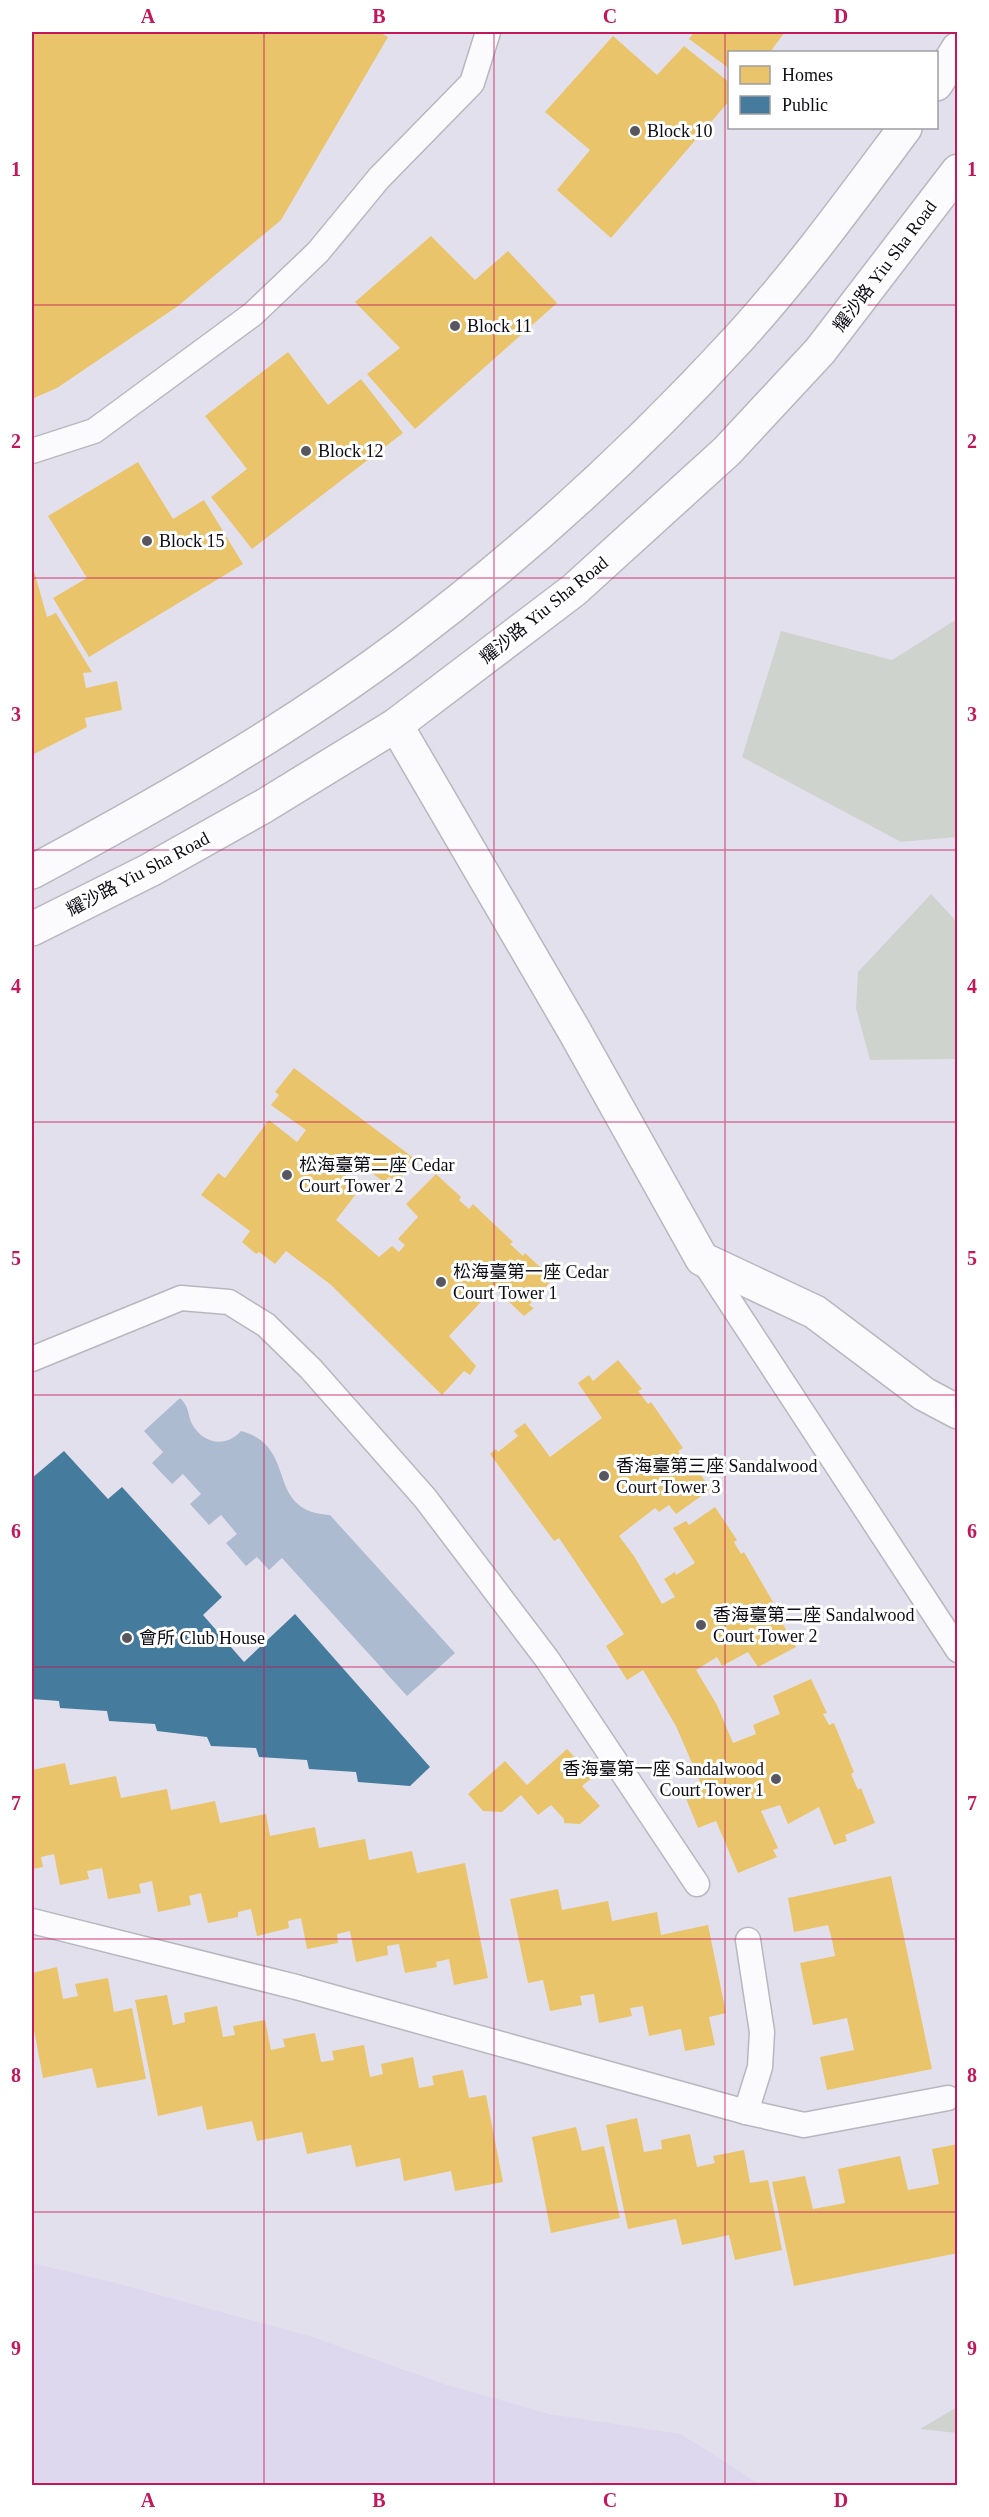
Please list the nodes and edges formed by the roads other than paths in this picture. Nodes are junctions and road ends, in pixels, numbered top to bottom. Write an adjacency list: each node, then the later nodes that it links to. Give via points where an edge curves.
1 (488, 32): 6 (lane, via 472,83 379,178 318,252 253,314 94,431)
2 (957, 49): 3 (street)
3 (938, 81)
4 (904, 129): 8 (street, via 839,218 741,336 636,445 529,542 402,645 260,741 159,803)
5 (957, 171): 7 (street, 耀沙路 Yiu Sha Road, via 820,351 727,451 574,590)
6 (32, 451)
7 (396, 725): 9 (street, 耀沙路 Yiu Sha Road, via 150,870); 10 (street)
8 (32, 872)
9 (32, 929)
10 (702, 1258): 12 (street, via 815,1312 924,1394); 13 (lane)
11 (32, 1359): 14 (lane, via 181,1298 229,1302 266,1325 311,1369 425,1498 547,1659)
12 (957, 1412)
13 (957, 1650)
14 (697, 1884)
15 (32, 1921): 18 (lane, via 296,1987)
16 (748, 1940): 18 (lane, via 762,2032 760,2067)
17 (948, 2098): 18 (lane, via 804,2126)
18 (746, 2112)

